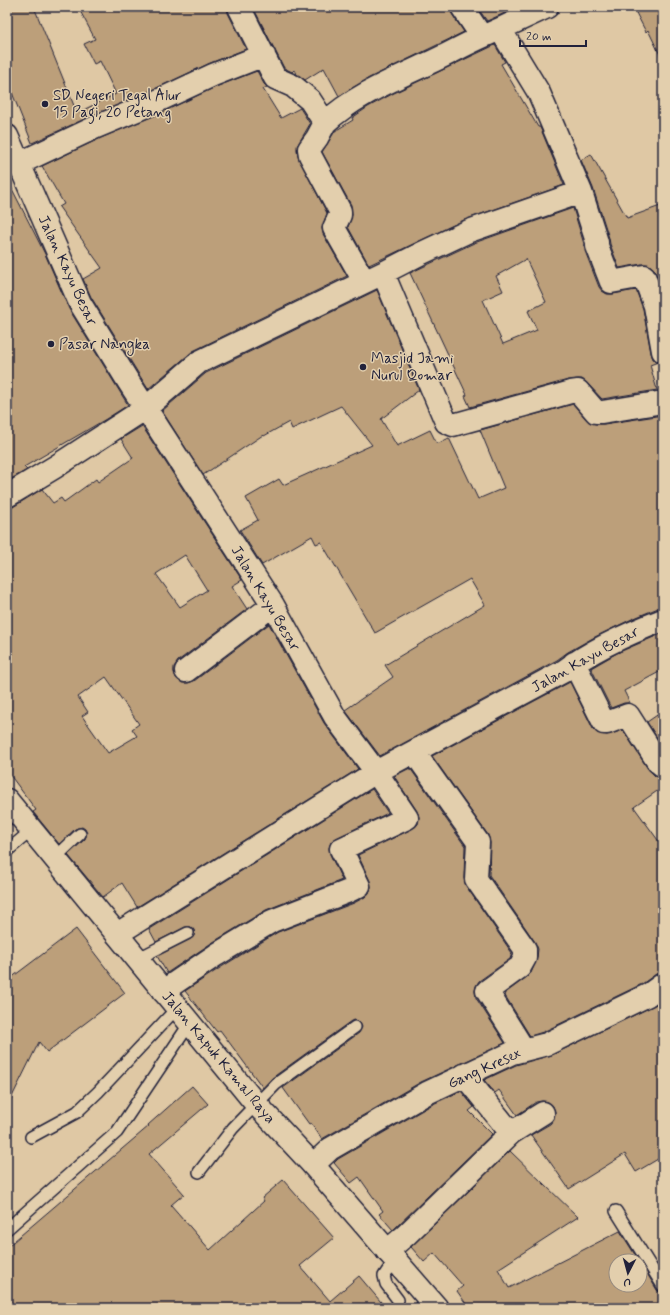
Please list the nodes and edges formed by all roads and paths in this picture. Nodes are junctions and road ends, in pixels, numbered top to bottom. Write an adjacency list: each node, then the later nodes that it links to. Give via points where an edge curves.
1 (239, 7): 5 (street)
2 (462, 7): 4 (street)
3 (547, 7): 4 (street)
4 (491, 33): 6 (street, via 381,85); 9 (street, via 538,93)
5 (264, 55): 6 (street, via 276,78 293,86 310,100); 8 (street, via 213,75)
6 (325, 123): 10 (street, via 309,149 310,155 340,211 334,228)
7 (7, 136): 8 (street, Jalan Kayu Besar)
8 (20, 163): 13 (street, Jalan Kayu Besar, via 80,303)
9 (581, 192): 10 (street, via 469,231); 11 (street, via 611,282 644,276 655,306)
10 (374, 277): 12 (street, via 446,422 453,425 578,391 596,412); 13 (street, via 199,362)
11 (663, 351)
12 (663, 402)
13 (146, 408): 14 (street); 15 (street, Jalan Kayu Besar)
14 (7, 496)
15 (273, 605): 18 (street); 21 (street, Jalan Kayu Besar, via 335,717)
16 (663, 620): 17 (street, Jalan Kayu Besar, via 631,632)
17 (574, 663): 19 (street, Jalan Kayu Besar, via 564,671); 20 (street, via 604,723 628,715)
18 (186, 671)
19 (414, 752): 21 (street, Jalan Kayu Besar); 34 (street, via 478,842 476,879 525,949 525,958 520,967 487,991)
20 (663, 766)
21 (376, 772): 28 (street); 31 (street, via 407,818 341,849 359,886 272,921)
22 (7, 800): 23 (street, Jalan Kapuk Kamal Raya)
23 (32, 830): 25 (lane); 26 (street, Jalan Kapuk Kamal Raya)
24 (80, 834): 26 (lane)
25 (7, 851)
26 (55, 858): 28 (street, Jalan Kapuk Kamal Raya)
27 (188, 932): 29 (lane)
28 (117, 934): 29 (street, Jalan Kapuk Kamal Raya)
29 (137, 959): 31 (street, Jalan Kapuk Kamal Raya)
30 (663, 984): 34 (street, Gang Kresex, via 648,995 547,1044)
31 (163, 991): 32 (street, Jalan Kapuk Kamal Raya)
32 (184, 1015): 36 (street, Jalan Kapuk Kamal Raya); 39 (lane, via 77,1112); 43 (lane, via 117,1132)
33 (355, 1027): 36 (lane, via 276,1084)
34 (524, 1050): 35 (street, Gang Kresex)
35 (464, 1075): 38 (street); 40 (street, Gang Kresex, via 330,1149)
36 (256, 1104): 40 (street, Jalan Kapuk Kamal Raya); 41 (lane, via 233,1128)
37 (543, 1113): 38 (street)
38 (511, 1133): 44 (street, via 406,1235)
39 (31, 1137)
40 (313, 1165): 44 (street, Jalan Kapuk Kamal Raya)
41 (199, 1172)
42 (616, 1211): 45 (lane)
43 (7, 1229)
44 (393, 1257): 46 (lane, via 384,1276 386,1284); 47 (street, Jalan Kapuk Kamal Raya)
45 (663, 1286)
46 (398, 1300)
47 (437, 1308)

